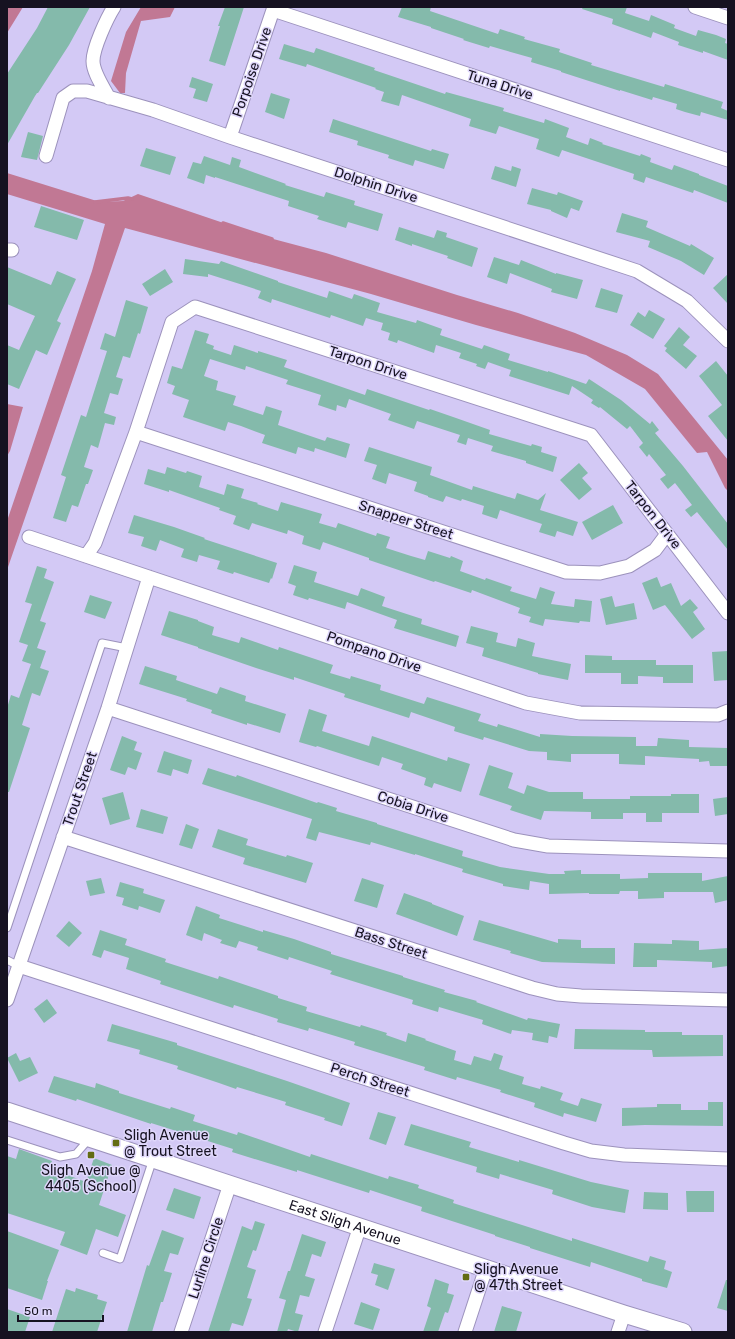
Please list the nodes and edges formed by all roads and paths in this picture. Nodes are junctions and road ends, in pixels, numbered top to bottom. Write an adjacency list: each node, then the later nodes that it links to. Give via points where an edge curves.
1 (114, 7): 5 (street, via 97,42 93,62 98,79)
2 (695, 7): 4 (street)
3 (273, 9): 6 (street, Porpoise Drive); 8 (street, Tuna Drive)
4 (728, 18)
5 (110, 98): 6 (street, Dolphin Drive); 7 (street, Dolphin Drive, via 87,91 73,91 63,98)
6 (230, 137): 9 (street, Dolphin Drive, via 637,271 688,301)
7 (46, 156)
8 (728, 160)
9 (728, 341)
10 (136, 432): 11 (street, Snapper Street, via 566,572 600,573 629,566 655,550); 11 (street, Tarpon Drive, via 172,322 195,307 591,435); 13 (street, Tarpon Drive, via 96,544)
11 (667, 534): 15 (street, Tarpon Drive)
12 (29, 537): 13 (street, Pompano Drive)
13 (86, 556): 14 (street, Pompano Drive)
14 (149, 577): 16 (street, Trout Street); 18 (street, Pompano Drive, via 526,703 580,713 718,715)
15 (728, 613)
16 (127, 648): 17 (street, Trout Street); 21 (lane, via 102,643)
17 (108, 708): 19 (street, Trout Street); 20 (street, Cobia Drive, via 514,840 548,846)
18 (728, 711)
19 (63, 837): 23 (street, Trout Street); 25 (street, Bass Street, via 532,988 582,996)
20 (728, 851)
21 (7, 928)
22 (7, 960): 23 (lane)
23 (19, 966): 24 (street, Trout Street); 30 (street, Perch Street, via 591,1151 624,1155)
24 (7, 1000)
25 (728, 1000)
26 (7, 1111): 27 (street, East Sligh Avenue)
27 (90, 1138): 28 (lane, via 76,1154 60,1157); 29 (street, East Sligh Avenue)
28 (7, 1140)
29 (153, 1159): 31 (street, East Sligh Avenue); 33 (lane, via 120,1259)
30 (728, 1159)
31 (230, 1184): 32 (street, East Sligh Avenue); 36 (street, Lurline Circle)
32 (360, 1226): 34 (street, East Sligh Avenue); 37 (street)
33 (103, 1253)
34 (486, 1268): 35 (street, East Sligh Avenue); 38 (street)
35 (624, 1314): 39 (street); 40 (street, East Sligh Avenue)
36 (181, 1332)
37 (325, 1332)
38 (465, 1332)
39 (618, 1332)
40 (683, 1332)

